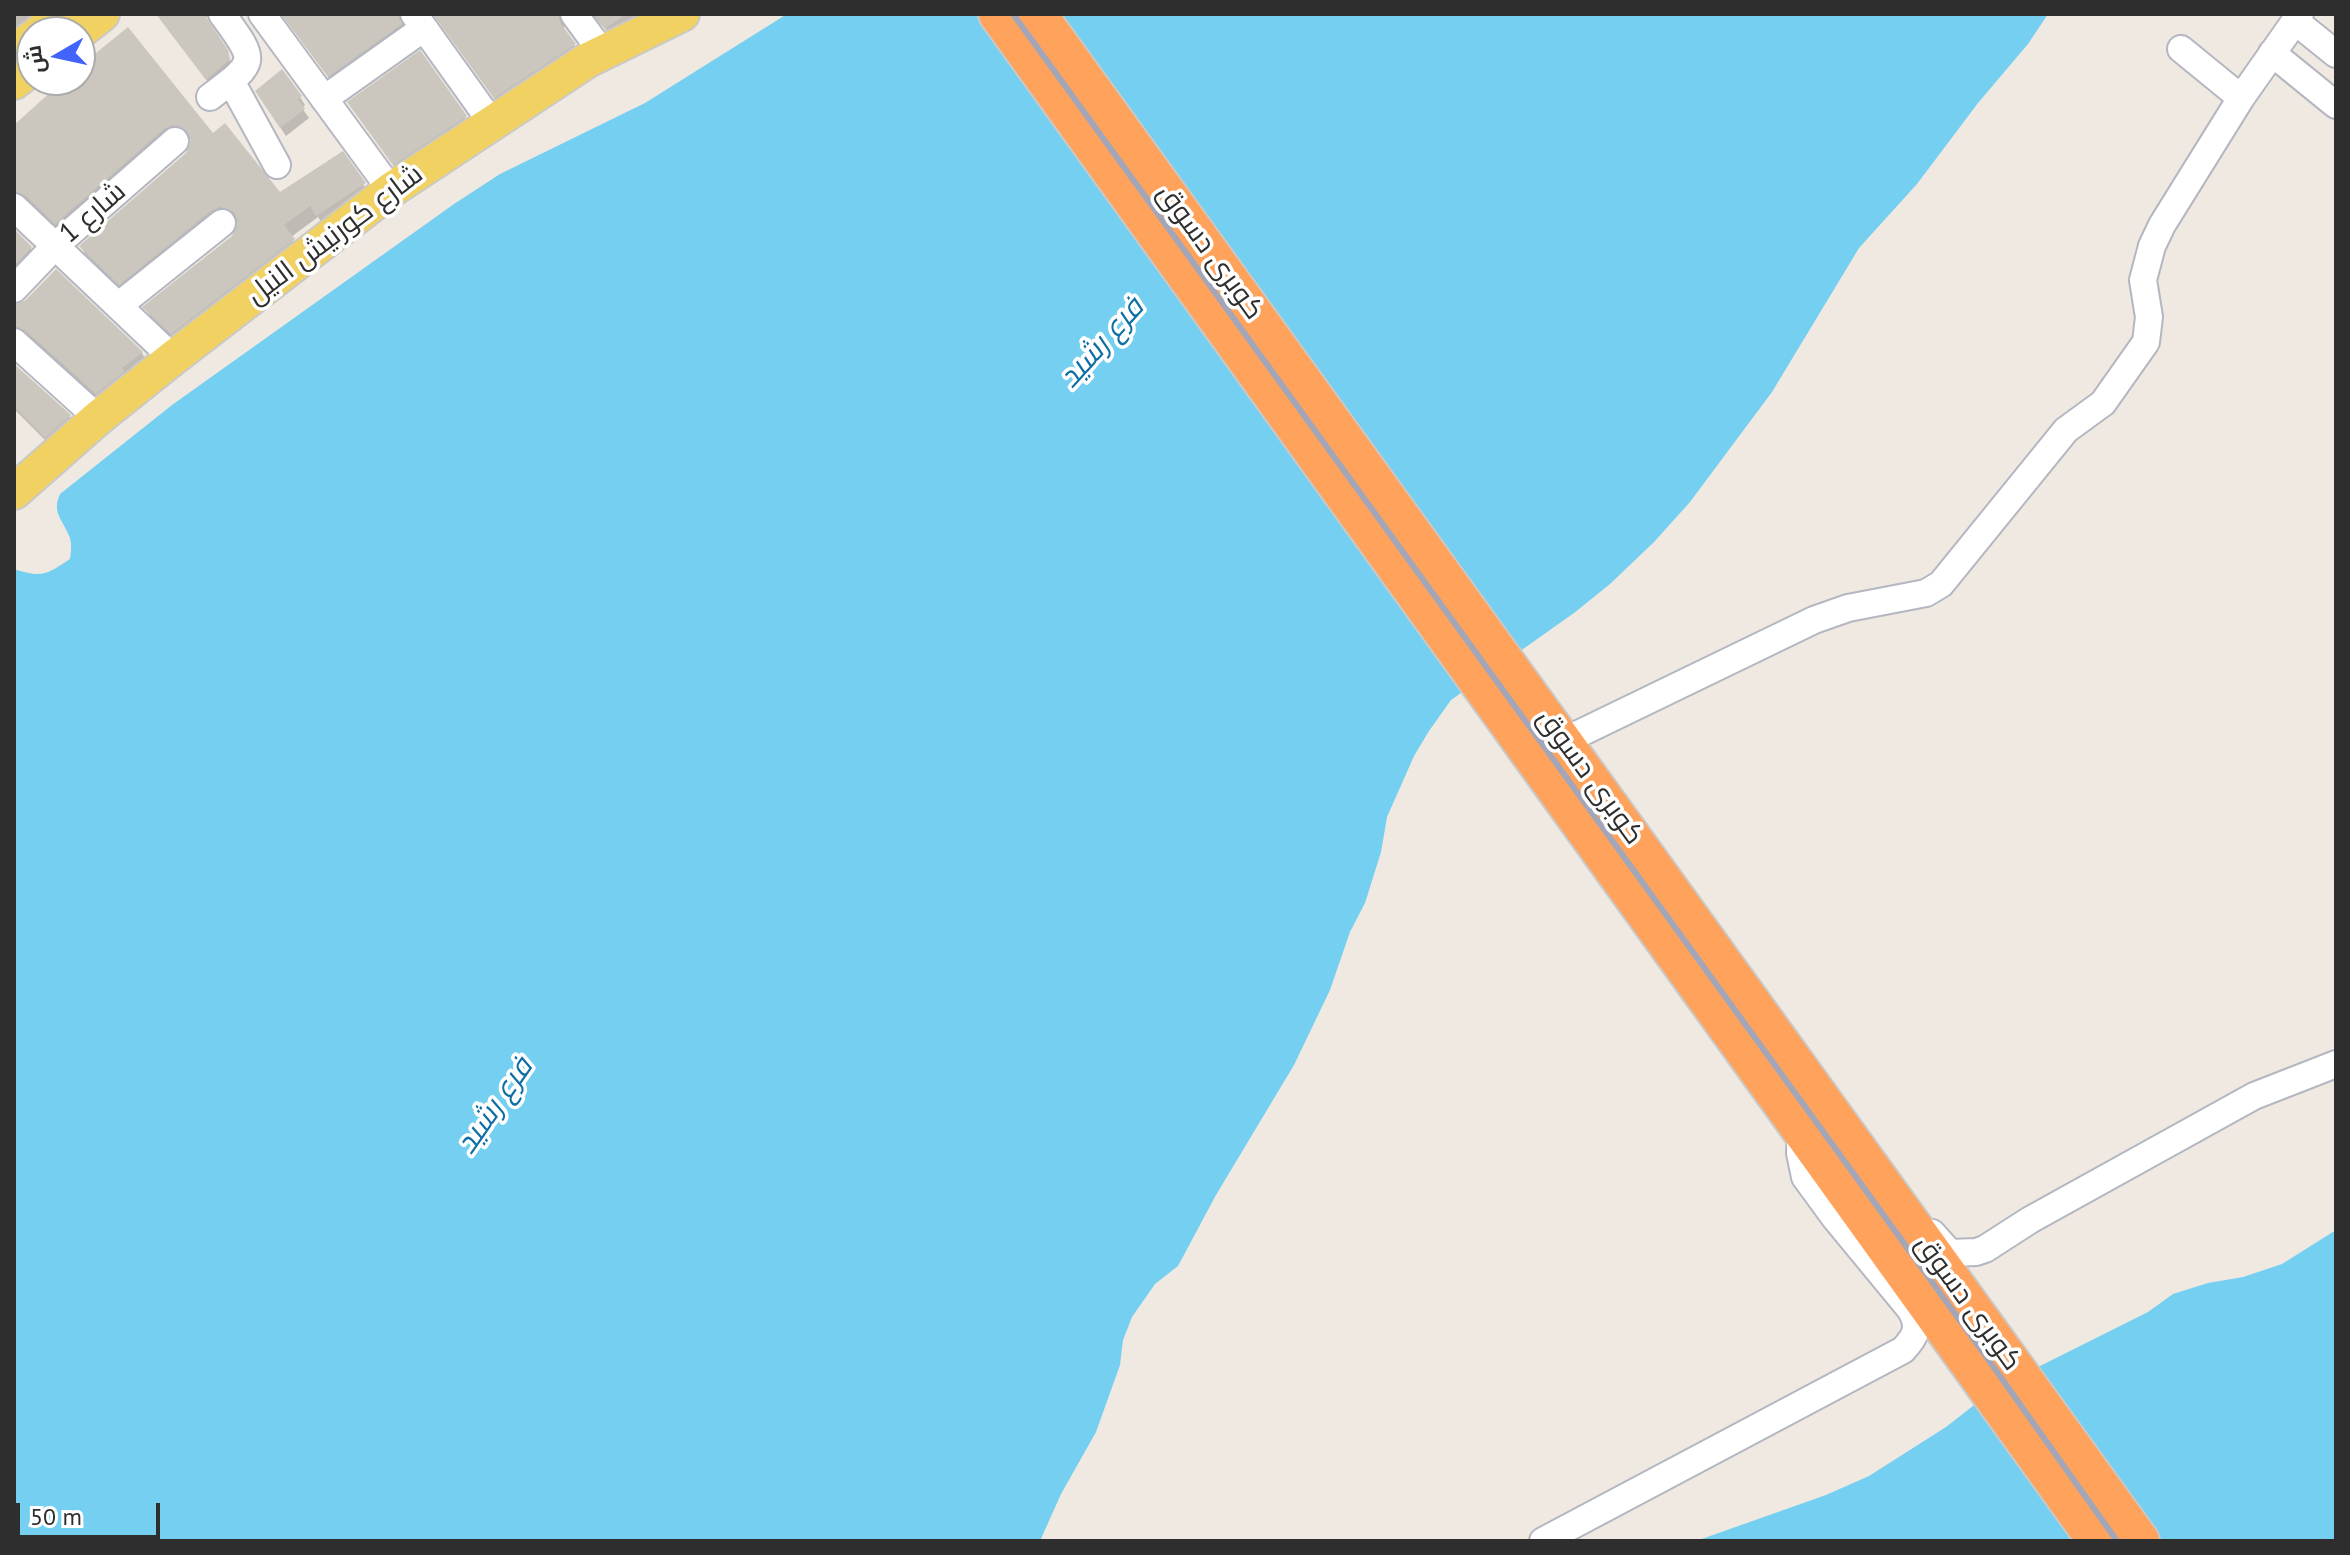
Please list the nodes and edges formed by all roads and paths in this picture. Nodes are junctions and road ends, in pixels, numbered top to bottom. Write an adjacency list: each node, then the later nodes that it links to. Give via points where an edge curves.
1 (222, 14): 18 (street, via 245,45 248,59 243,72 220,89)
2 (574, 14): 10 (street)
3 (682, 14): 10 (main road, شارع كورنيش النيل)
4 (998, 14): 29 (highway, كوبرى دسوق)
5 (1037, 14): 29 (highway, كوبرى دسوق)
6 (270, 16): 14 (street)
7 (2298, 18): 11 (street); 12 (street)
8 (419, 21): 14 (street); 16 (street)
9 (2181, 49): 13 (street)
10 (602, 52): 16 (main road, شارع كورنيش النيل)
11 (2272, 53): 13 (street); 15 (street)
12 (2336, 54)
13 (2241, 98): 30 (street, via 2152,246 2143,280 2149,317 2146,342 2103,403 2066,430 1937,588 1814,620)
14 (324, 99): 19 (street)
15 (2336, 105)
16 (492, 123): 19 (main road, شارع كورنيش النيل)
17 (175, 141): 22 (street, شارع 1)
18 (277, 165)
19 (391, 190): 26 (main road, شارع كورنيش النيل)
20 (14, 207): 22 (street)
21 (222, 223): 24 (street)
22 (56, 245): 23 (street, شارع 1); 24 (street)
23 (14, 289)
24 (118, 306): 26 (street)
25 (14, 342): 27 (street)
26 (173, 358): 27 (main road, شارع كورنيش النيل)
27 (98, 418): 28 (main road, شارع كورنيش النيل)
28 (14, 492)
29 (1499, 680): 30 (highway, كوبرى دسوق); 33 (highway, كوبرى دسوق)
30 (1564, 741): 32 (highway, كوبرى دسوق)
31 (2336, 1064): 32 (street, via 2254,1096 1985,1249 1956,1254 1934,1236 1826,1078)
32 (1803, 1074): 34 (highway, كوبرى دسوق)
33 (1801, 1127): 34 (highway, كوبرى دسوق); 35 (street, via 1805,1177 1910,1309 1918,1327 1916,1337 1903,1350)
34 (1871, 1196): 36 (highway, كوبرى دسوق); 37 (highway, كوبرى دسوق)
35 (1543, 1541)
36 (2097, 1541)
37 (2140, 1541)

